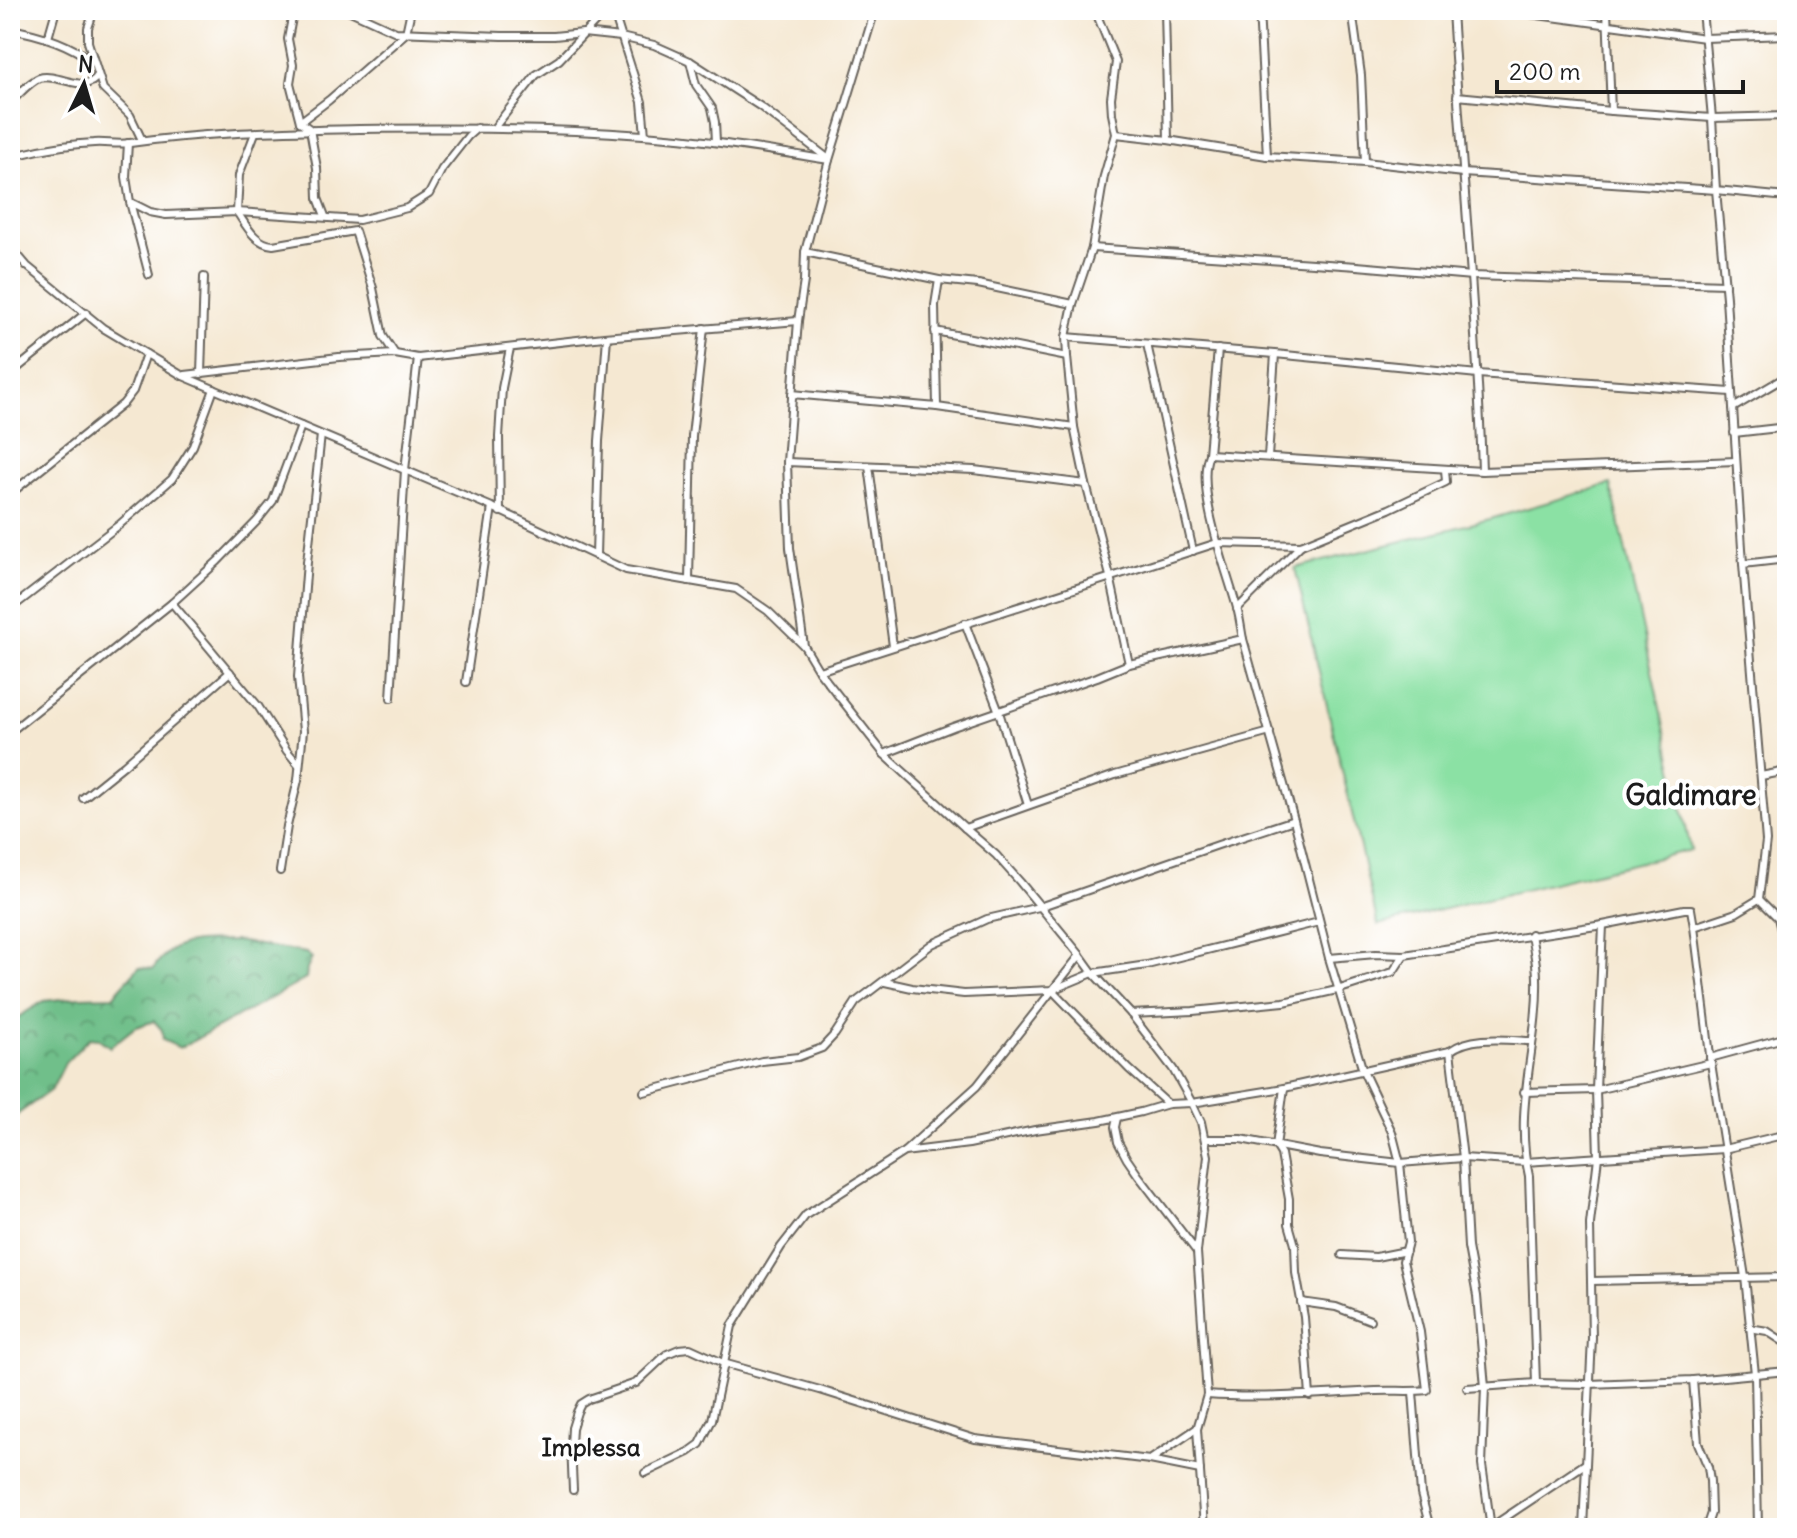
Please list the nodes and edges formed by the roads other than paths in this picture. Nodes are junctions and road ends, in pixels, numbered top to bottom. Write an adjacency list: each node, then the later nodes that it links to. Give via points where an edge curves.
1 (56, 10): 23 (street)
2 (94, 10): 26 (street, via 88,28)
3 (290, 10): 33 (street, via 290,83)
4 (348, 10): 19 (street)
5 (411, 10): 19 (street)
6 (603, 10): 20 (street)
7 (613, 10): 22 (street)
8 (875, 10): 46 (street)
9 (1095, 10): 38 (street, via 1116,62 1111,98)
10 (1165, 10): 41 (street)
11 (1259, 10): 45 (street)
12 (1352, 10): 47 (street)
13 (1452, 10): 28 (street)
14 (1501, 10): 17 (street)
15 (1607, 10): 17 (street)
16 (1702, 10): 24 (street)
17 (1608, 25): 24 (street); 30 (street)
18 (10, 29): 23 (street)
19 (406, 33): 20 (street); 33 (street)
20 (583, 33): 22 (street); 35 (street, via 559,60 536,75)
21 (1787, 35): 24 (street)
22 (621, 37): 25 (street); 39 (street, via 642,102)
23 (48, 38): 26 (street)
24 (1705, 38): 32 (street)
25 (690, 61): 42 (street, via 696,85 712,108); 46 (street)
26 (93, 62): 27 (street)
27 (98, 75): 29 (street, via 90,84 42,77); 40 (street, via 103,89 130,115)
28 (1457, 96): 30 (street); 48 (street)
29 (10, 102)
30 (1611, 111): 32 (street)
31 (1787, 116): 32 (street)
32 (1712, 118): 49 (street)
33 (300, 122): 36 (street)
34 (477, 128): 35 (street); 36 (street); 54 (street, via 419,202)
35 (494, 128): 39 (street)
36 (310, 129): 37 (street); 53 (street)
37 (255, 133): 40 (street); 52 (street, via 239,175)
38 (1116, 134): 41 (street); 57 (street)
39 (645, 135): 42 (street)
40 (142, 140): 43 (street)
41 (1168, 140): 45 (street)
42 (716, 142): 46 (street)
43 (128, 143): 44 (street); 51 (street)
44 (22, 154)
45 (1267, 156): 47 (street)
46 (829, 160): 58 (street)
47 (1365, 162): 48 (street)
48 (1463, 173): 49 (street); 60 (street)
49 (1716, 190): 50 (street); 63 (street)
50 (1787, 197)
51 (130, 202): 52 (street, via 166,215); 59 (street)
52 (237, 212): 53 (street); 55 (street, via 264,245)
53 (325, 216): 54 (street)
54 (359, 220): 55 (street)
55 (355, 231): 75 (street, via 383,336)
56 (10, 246): 65 (street)
57 (1092, 248): 60 (street); 64 (street)
58 (805, 252): 62 (street); 66 (street)
59 (149, 275)
60 (1472, 276): 63 (street); 81 (street)
61 (204, 277): 80 (street)
62 (939, 280): 64 (street); 68 (street)
63 (1725, 284): 85 (street)
64 (1073, 304): 70 (street)
65 (86, 313): 74 (street); 79 (street)
66 (798, 321): 67 (street); 86 (street)
67 (704, 328): 69 (street); 113 (street, via 692,436)
68 (935, 331): 77 (street); 87 (street)
69 (607, 337): 72 (street); 109 (street)
70 (1066, 337): 71 (street); 77 (street)
71 (1147, 344): 73 (street); 108 (street)
72 (510, 348): 78 (street); 105 (street, via 500,412)
73 (1218, 349): 76 (street); 94 (street)
74 (146, 354): 82 (street); 103 (street, via 123,404)
75 (395, 354): 78 (street); 80 (street)
76 (1275, 354): 81 (street); 95 (street)
77 (1067, 357): 90 (street)
78 (418, 358): 100 (street)
79 (10, 374)
80 (201, 374): 82 (street)
81 (1478, 374): 85 (street); 101 (street)
82 (183, 376): 84 (street)
83 (1787, 376): 88 (street)
84 (214, 389): 89 (street); 115 (street, via 193,446 172,479)
85 (1731, 392): 88 (street)
86 (792, 394): 87 (street); 97 (street)
87 (937, 407): 90 (street)
88 (1733, 408): 92 (street)
89 (301, 426): 93 (street); 114 (street, via 266,511)
90 (1074, 427): 102 (street)
91 (1787, 427): 92 (street)
92 (1734, 433): 96 (street)
93 (321, 435): 100 (street); 130 (street, via 298,677 303,731)
94 (1209, 454): 95 (street); 106 (street, via 1205,476)
95 (1268, 457): 99 (street)
96 (1736, 461): 101 (street); 111 (street)
97 (787, 462): 98 (street); 119 (street, via 790,548)
98 (869, 466): 102 (street, via 974,470); 120 (street)
99 (1445, 469): 101 (street); 107 (street, via 1446,482)
100 (405, 470): 104 (street); 125 (street)
101 (1482, 471)
102 (1086, 484): 112 (street)
103 (10, 494)
104 (492, 507): 105 (street); 124 (street)
105 (500, 512): 109 (street)
106 (1217, 543): 107 (street); 108 (street); 116 (street)
107 (1301, 545): 116 (street)
108 (1193, 551): 112 (street)
109 (596, 556): 113 (street, via 626,570)
110 (1787, 559): 111 (street)
111 (1743, 564): 132 (street)
112 (1110, 576): 117 (street); 121 (street)
113 (689, 581): 119 (street, via 736,589)
114 (172, 603): 123 (street); 127 (street)
115 (10, 609)
116 (1237, 609): 118 (street)
117 (965, 623): 120 (street); 126 (street)
118 (1243, 639): 121 (street); 128 (street)
119 (804, 646): 122 (street)
120 (893, 646): 122 (street)
121 (1129, 664): 126 (street)
122 (819, 671): 129 (street)
123 (230, 672): 130 (street); 133 (street)
124 (466, 682)
125 (391, 698)
126 (999, 712): 129 (street); 134 (street)
127 (10, 732)
128 (1270, 732): 134 (street); 135 (street)
129 (884, 754): 136 (street)
130 (299, 765): 137 (street)
131 (1787, 771): 132 (street)
132 (1761, 776): 138 (street, via 1766,841)
133 (83, 798)
134 (1028, 805): 136 (street)
135 (1294, 820): 139 (street); 140 (street)
136 (965, 828): 139 (street, via 996,855)
137 (280, 871)
138 (1759, 899): 142 (street); 143 (street)
139 (1039, 907): 146 (street); 150 (street, via 987,919 932,944)
140 (1319, 922): 148 (street); 149 (street, via 1147,965)
141 (1603, 925): 143 (street, via 1691,909); 144 (street); 160 (street)
142 (1783, 925): 145 (street)
143 (1694, 927): 157 (street)
144 (1531, 934): 147 (street); 155 (street, via 1537,976)
145 (1787, 954)
146 (1080, 955): 149 (street); 151 (street)
147 (1404, 955): 148 (street); 152 (street, via 1393,972)
148 (1329, 958): 152 (street)
149 (1093, 973): 151 (street); 153 (street)
150 (884, 982): 151 (street, via 964,994); 161 (street, via 856,1002 822,1048)
151 (1052, 990): 164 (street); 170 (street, via 977,1086)
152 (1337, 990): 153 (street, via 1284,1002); 158 (street)
153 (1131, 1014): 163 (street)
154 (1787, 1037): 157 (street)
155 (1531, 1041): 156 (street, via 1465,1042); 162 (street)
156 (1450, 1051): 158 (street); 172 (street)
157 (1710, 1060): 160 (street); 169 (street)
158 (1363, 1071): 159 (street); 174 (street, via 1392,1132)
159 (1284, 1088): 163 (street); 168 (street)
160 (1596, 1090): 162 (street); 171 (street)
161 (644, 1092)
162 (1524, 1092): 173 (street)
163 (1192, 1103): 164 (street); 167 (street)
164 (1168, 1104): 165 (street)
165 (1117, 1118): 170 (street); 176 (street, via 1118,1142 1127,1159)
166 (1787, 1134): 169 (street)
167 (1205, 1139): 168 (street); 176 (street, via 1208,1156)
168 (1276, 1146): 174 (street); 181 (street, via 1289,1199)
169 (1724, 1149): 171 (street); 178 (street)
170 (904, 1152): 185 (street, via 806,1215 732,1326)
171 (1598, 1157): 173 (street); 180 (street, via 1590,1224)
172 (1463, 1158): 173 (street); 174 (street); 191 (street)
173 (1525, 1162): 189 (street)
174 (1400, 1163): 175 (street)
175 (1406, 1251): 177 (street, via 1376,1257); 193 (street, via 1403,1261 1427,1390)
176 (1197, 1252): 194 (street)
177 (1342, 1255)
178 (1745, 1277): 179 (street); 180 (street); 183 (street)
179 (1787, 1277)
180 (1591, 1281): 190 (street)
181 (1301, 1302): 182 (street); 195 (street)
182 (1370, 1320)
183 (1750, 1328): 184 (street); 187 (street)
184 (1787, 1344)
185 (723, 1363): 197 (street, via 975,1439); 200 (street, via 712,1420 700,1444); 201 (street, via 690,1348 679,1349 636,1383 581,1404 572,1428)
186 (1787, 1371): 187 (street)
187 (1755, 1374): 188 (street); 207 (street)
188 (1693, 1380): 190 (street); 206 (street, via 1698,1443 1710,1481)
189 (1536, 1383): 190 (street); 191 (street)
190 (1589, 1384): 198 (street)
191 (1485, 1387): 192 (street); 202 (street, via 1482,1465)
192 (1467, 1388)
193 (1413, 1392): 195 (street); 204 (street, via 1421,1494)
194 (1207, 1395): 195 (street); 196 (street)
195 (1310, 1396)
196 (1197, 1429): 197 (street); 199 (street)
197 (1150, 1460): 199 (street)
198 (1585, 1464): 202 (street); 205 (street)
199 (1200, 1470): 203 (street)
200 (645, 1473)
201 (573, 1490)
202 (1491, 1527)
203 (1204, 1528)
204 (1430, 1528)
205 (1583, 1528)
206 (1706, 1528)
207 (1758, 1528)

